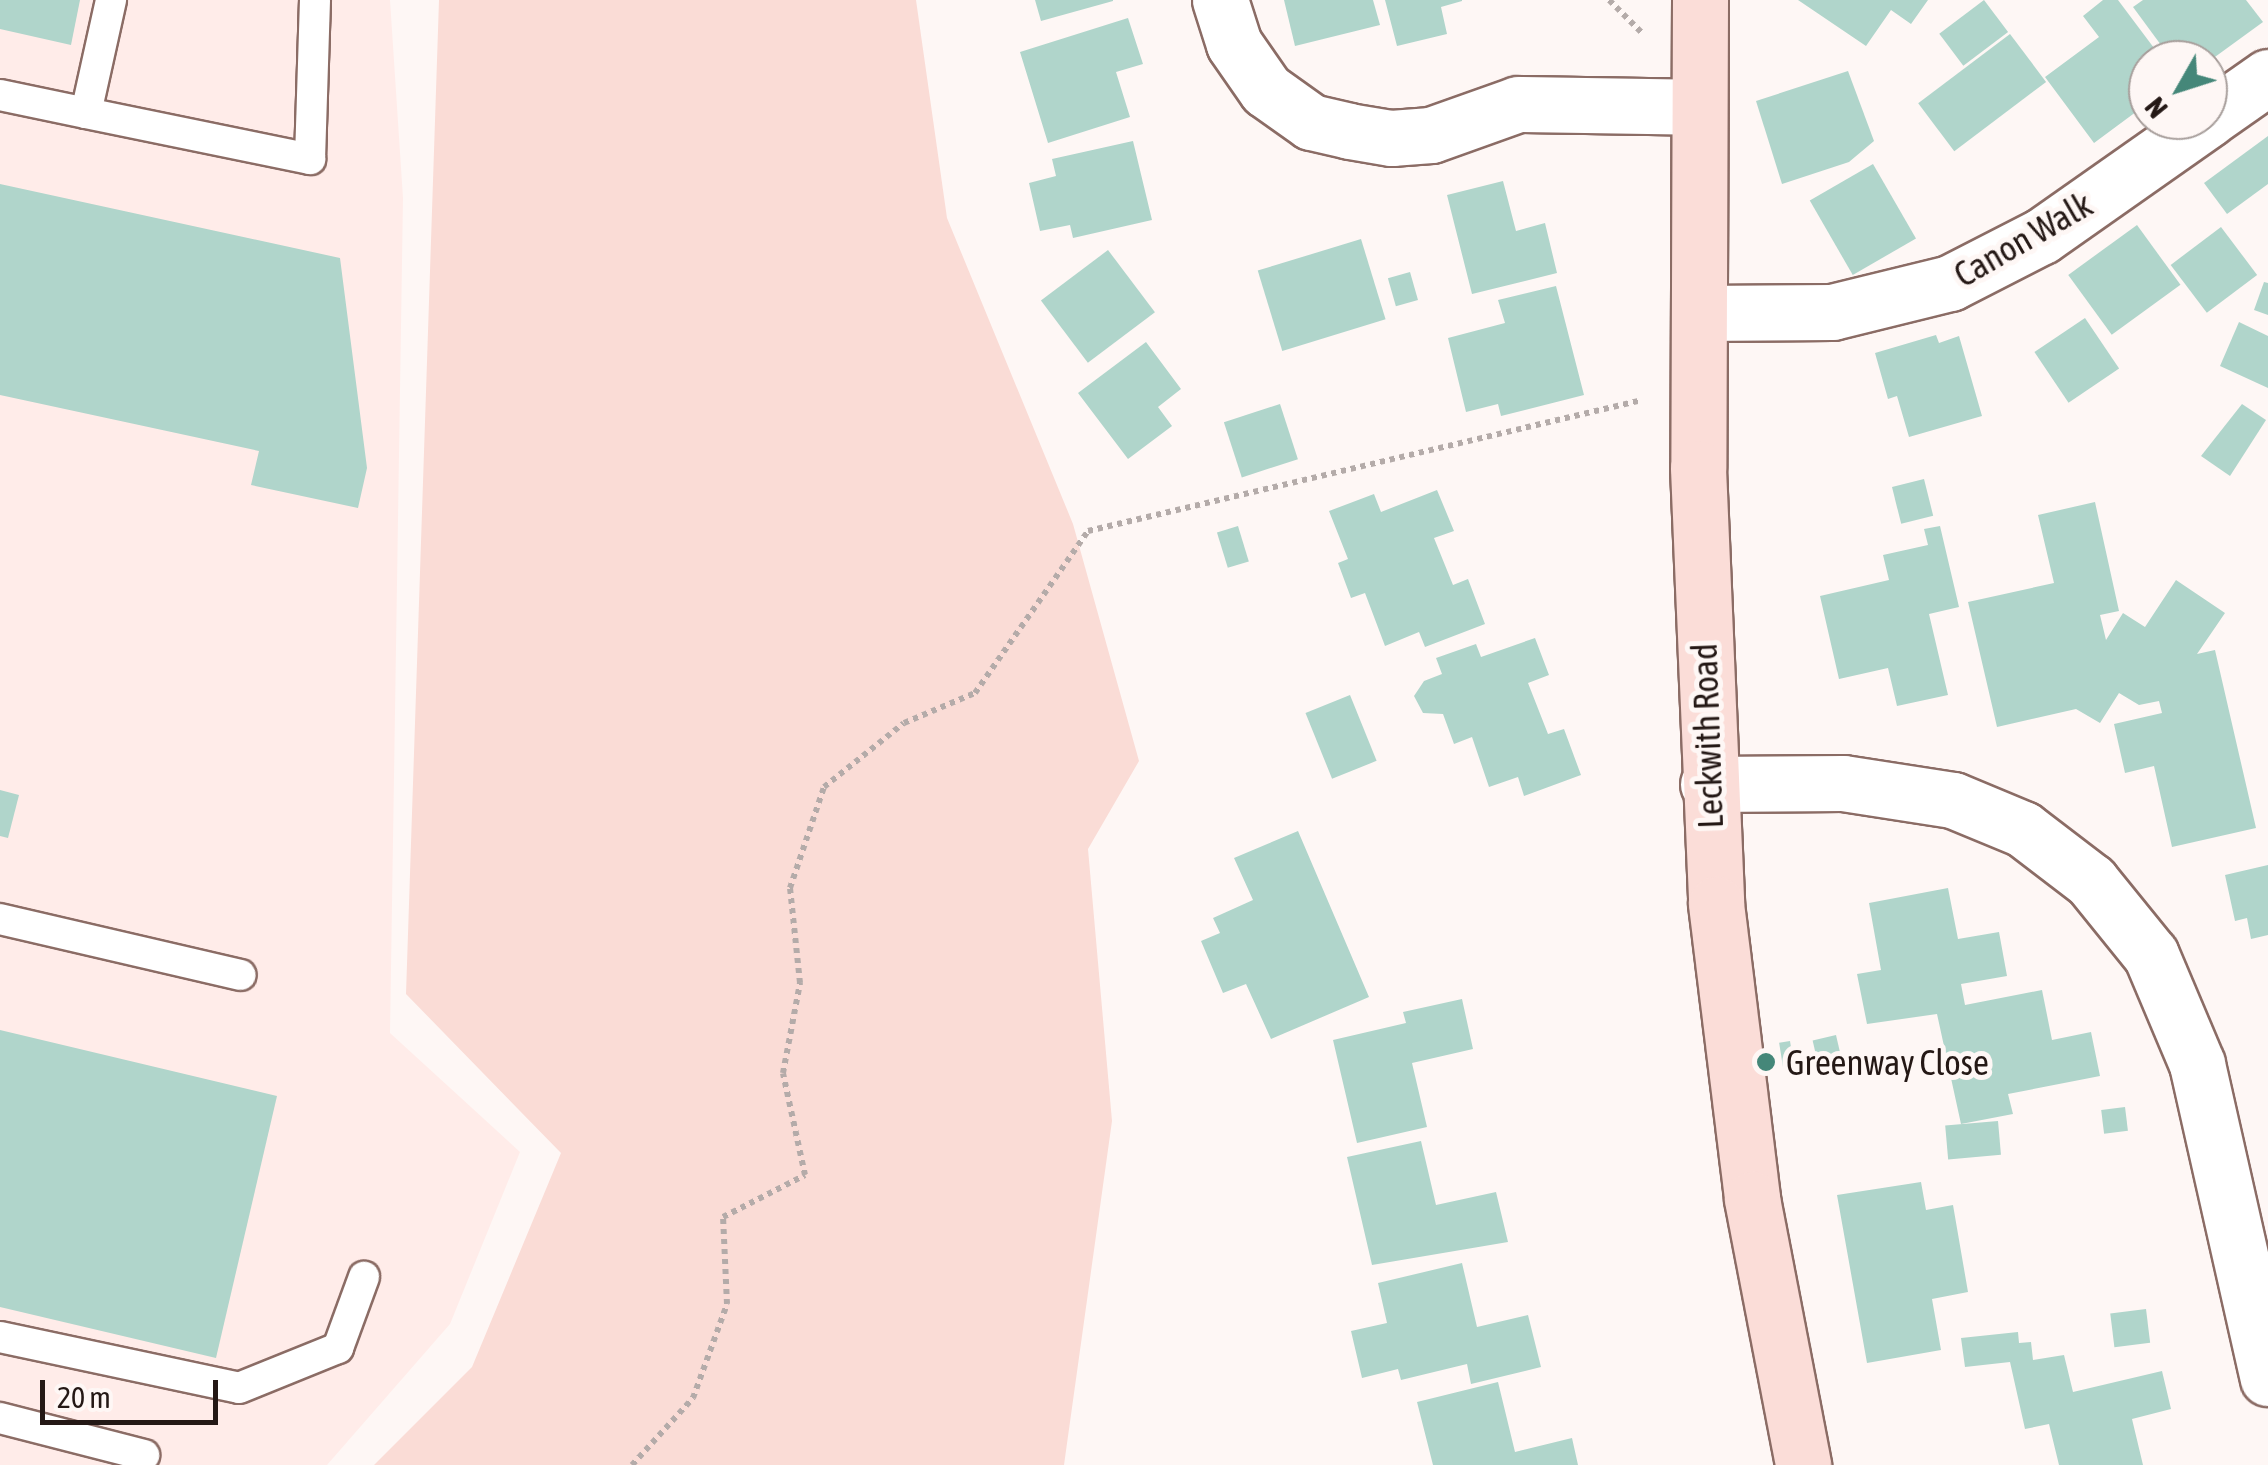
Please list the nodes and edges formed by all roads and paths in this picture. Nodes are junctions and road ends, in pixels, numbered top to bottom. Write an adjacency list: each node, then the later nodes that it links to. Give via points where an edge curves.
1 (111, 0): 11 (lane)
2 (316, 0): 11 (lane, via 310,159)
3 (1220, 0): 10 (street, via 1234,44 1266,90 1312,122 1349,131 1391,138 1431,134 1518,104)
4 (1609, 0): 6 (path)
5 (1700, 0): 10 (main road, Leckwith Road)
6 (1651, 42)
7 (2268, 77): 9 (street, Canon Walk)
8 (0, 96): 11 (lane)
9 (2228, 105)
10 (1699, 108): 13 (main road, Leckwith Road)
11 (86, 113)
12 (2179, 140): 13 (street, Canon Walk, via 2042,236 1950,283 1832,312)
13 (1699, 313): 15 (main road, Leckwith Road)
14 (1661, 395): 23 (path, via 1088,532 975,694 904,723 824,786 790,888 800,983 782,1072 804,1175 723,1218 727,1304 693,1398)
15 (1708, 784): 20 (street, via 1843,783 1953,800 2023,829 2091,881 2151,955 2197,1064); 24 (main road, Leckwith Road, via 1752,1199)
16 (0, 919): 17 (lane)
17 (241, 975)
18 (364, 1277): 19 (lane, via 338,1348 239,1388)
19 (0, 1338)
20 (2268, 1378)
21 (0, 1418): 22 (lane)
22 (144, 1455)
23 (632, 1465)
24 (1803, 1465)

